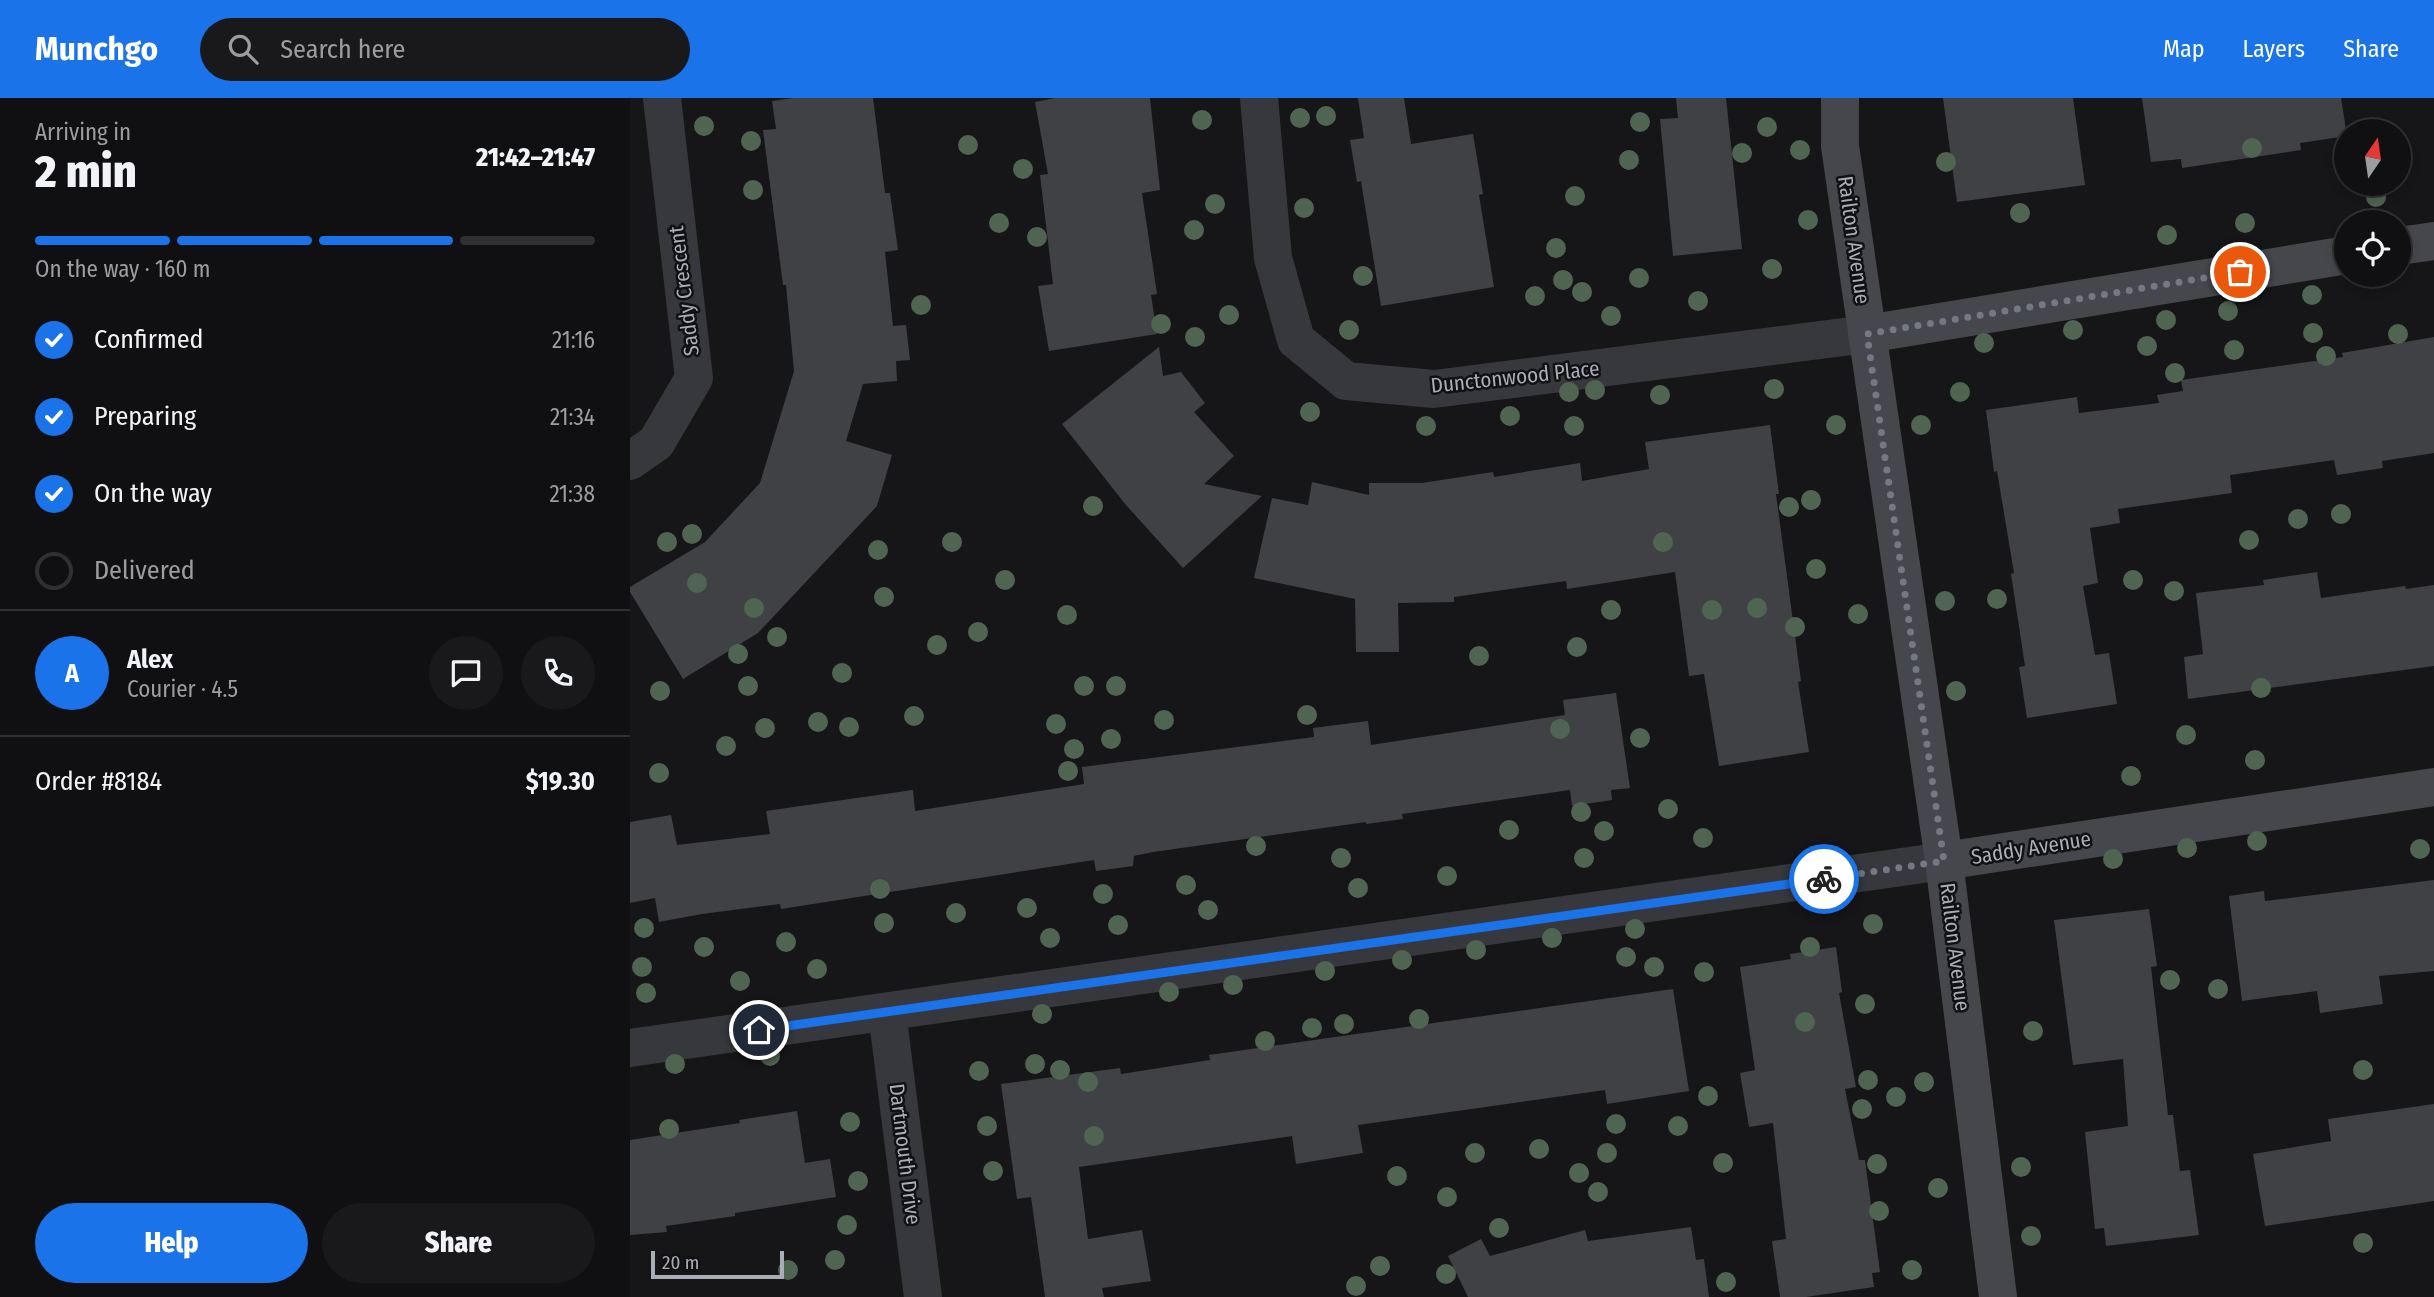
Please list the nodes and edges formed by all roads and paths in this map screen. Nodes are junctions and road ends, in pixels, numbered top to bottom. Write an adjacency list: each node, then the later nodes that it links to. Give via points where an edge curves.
1 (662, 98): 8 (street, Saddy Crescent, via 694,378 656,443)
2 (1259, 98): 7 (street, Dunctonwood Place, via 1273,258 1296,340 1346,381 1434,389)
3 (1840, 98): 7 (street, Railton Avenue, via 1840,146)
4 (2434, 241): 5 (street)
5 (2411, 244)
6 (2334, 257): 7 (street)
7 (1867, 334): 10 (street, Railton Avenue)
8 (630, 461)
9 (2434, 787): 10 (street, Saddy Avenue)
10 (1944, 861): 11 (street, Saddy Avenue); 14 (street, Railton Avenue)
11 (887, 1012): 12 (street, Saddy Avenue); 13 (street, Dartmouth Drive)
12 (630, 1048)
13 (923, 1297)
14 (1998, 1297)

